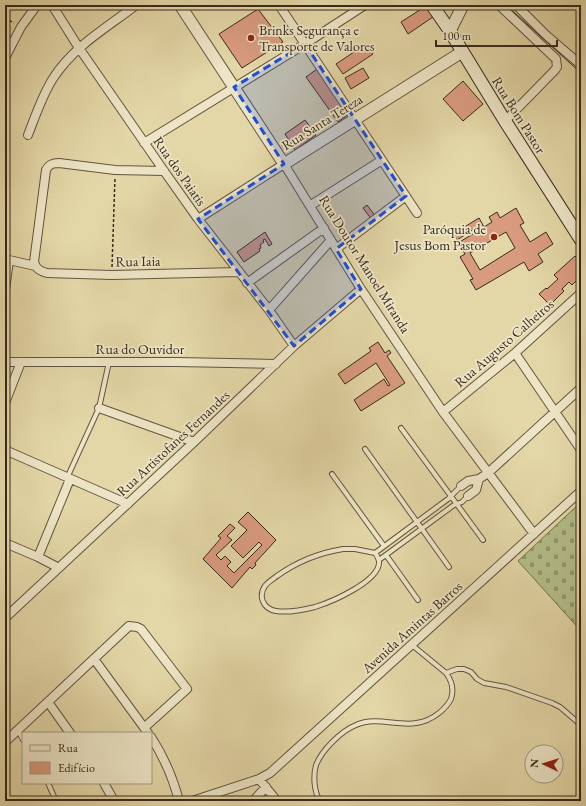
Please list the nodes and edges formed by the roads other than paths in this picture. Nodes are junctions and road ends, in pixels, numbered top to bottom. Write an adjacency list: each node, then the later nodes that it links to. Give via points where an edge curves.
1 (37, 5): 15 (street, via 21,27)
2 (52, 5): 13 (street, Rua dos Paiatis)
3 (136, 5): 13 (street)
4 (180, 5): 17 (street, Rua Doutor Manoel Miranda)
5 (279, 5): 12 (street)
6 (365, 5): 12 (street)
7 (463, 5): 11 (street)
8 (499, 5): 19 (street, via 558,63 555,70)
9 (520, 6): 16 (street, via 546,35)
10 (437, 7): 11 (main road, Rua Bom Pastor)
11 (450, 31): 14 (main road, Rua Bom Pastor)
12 (305, 44): 17 (street); 18 (street)
13 (79, 48): 20 (street, via 53,78); 21 (street, Rua dos Paiatis)
14 (462, 52): 18 (street, Rua Santa Tereza); 19 (main road, Rua Bom Pastor)
15 (5, 58)
16 (581, 65)
17 (234, 87): 21 (street); 23 (street, Rua Doutor Manoel Miranda)
18 (354, 119): 22 (street); 23 (street, Rua Santa Tereza)
19 (504, 121): 31 (main road, Rua Bom Pastor)
20 (28, 135)
21 (144, 143): 24 (street, Rua dos Paiatis)
22 (382, 160): 25 (street); 26 (street)
23 (284, 164): 26 (street, Rua Doutor Manoel Miranda); 28 (street, Rua Santa Tereza)
24 (164, 171): 28 (street, Rua dos Paiatis); 34 (street, via 116,170 59,163 50,165 46,170 34,262)
25 (406, 196): 27 (street); 32 (street)
26 (310, 206): 29 (street, Rua Doutor Manoel Miranda)
27 (417, 213)
28 (198, 219): 35 (street, Rua dos Paiatis)
29 (324, 228): 30 (street, Rua Doutor Manoel Miranda); 36 (street)
30 (331, 240): 32 (street, Rua Doutor Manoel Miranda); 40 (street)
31 (581, 240)
32 (336, 249): 37 (street, Rua Doutor Manoel Miranda)
33 (7, 259): 34 (street, Rua Iaia); 38 (street)
34 (36, 268): 35 (street, Rua Iaia, via 47,273 112,275)
35 (238, 272): 36 (street, Rua dos Paiatis)
36 (247, 283): 40 (street, Rua dos Paiatis)
37 (361, 289): 41 (street, Rua Artistofanes Fernandes); 51 (street, Rua Doutor Manoel Miranda)
38 (5, 290)
39 (581, 293): 42 (street, Rua Augusto Calheiros)
40 (269, 310): 41 (street, Rua dos Paiatis)
41 (294, 346): 46 (street, Rua Artistofanes Fernandes)
42 (514, 353): 50 (street); 51 (street, Rua Augusto Calheiros)
43 (5, 362): 44 (street, Rua do Ouvidor)
44 (21, 362): 45 (street, Rua do Ouvidor); 48 (street)
45 (109, 362): 46 (street, Rua do Ouvidor); 49 (lane)
46 (276, 364): 53 (street, Rua Artistofanes Fernandes)
47 (581, 388): 50 (street)
48 (5, 403)
49 (99, 408): 53 (street); 59 (lane)
50 (554, 411): 56 (street); 57 (street)
51 (443, 412): 57 (street, Rua Doutor Manoel Miranda)
52 (401, 428): 63 (lane)
53 (194, 442): 65 (street, Rua Artistofanes Fernandes)
54 (5, 450): 59 (street)
55 (365, 450): 67 (lane)
56 (581, 450)
57 (488, 473): 60 (street); 69 (street, Rua Doutor Manoel Miranda)
58 (332, 474): 72 (lane)
59 (69, 479): 65 (street); 75 (street)
60 (479, 479): 61 (street, via 468,480); 64 (street, via 476,490)
61 (461, 486): 63 (lane)
62 (581, 491): 69 (street, Avenida Amintas Barros)
63 (451, 496): 66 (lane); 67 (lane)
64 (468, 496): 66 (lane)
65 (128, 504): 78 (street, Rua Artistofanes Fernandes)
66 (456, 504): 68 (lane); 70 (lane)
67 (418, 522): 68 (lane); 72 (lane)
68 (422, 528): 74 (lane); 77 (lane)
69 (534, 534): 81 (street, Avenida Amintas Barros)
70 (483, 540)
71 (5, 543): 75 (street)
72 (384, 546): 73 (lane)
73 (375, 553): 76 (lane); 76 (lane, via 343,549 304,559 289,567 266,586 262,593 262,601 274,611 314,607 344,595 368,579 377,569)
74 (386, 555): 76 (lane); 79 (lane)
75 (38, 557): 78 (street)
76 (379, 560)
77 (448, 566)
78 (59, 568): 80 (street, Rua Artistofanes Fernandes)
79 (418, 600)
80 (5, 618)
81 (412, 645): 83 (lane); 92 (street, Avenida Amintas Barros, via 270,773)
82 (94, 659): 84 (street); 87 (street); 87 (street, via 126,628 133,626 141,629 187,689)
83 (446, 673): 85 (lane, via 457,669 472,672 484,683 506,687 552,703); 102 (lane, via 452,686 451,697 446,707 434,717 411,724 370,721 356,725 325,749 315,768 314,778)
84 (48, 702): 86 (street); 88 (street)
85 (581, 725)
86 (18, 730): 89 (lane); 91 (street)
87 (147, 730)
88 (69, 732)
89 (22, 738)
90 (152, 739): 98 (street, via 167,766)
91 (5, 742)
92 (259, 779): 95 (street); 99 (street, Avenida Amintas Barros)
93 (48, 784): 96 (lane)
94 (105, 784): 97 (street)
95 (266, 787): 100 (street); 101 (street)
96 (56, 801)
97 (114, 801)
98 (179, 801)
99 (192, 801)
100 (253, 801)
101 (277, 801)
102 (320, 801)

